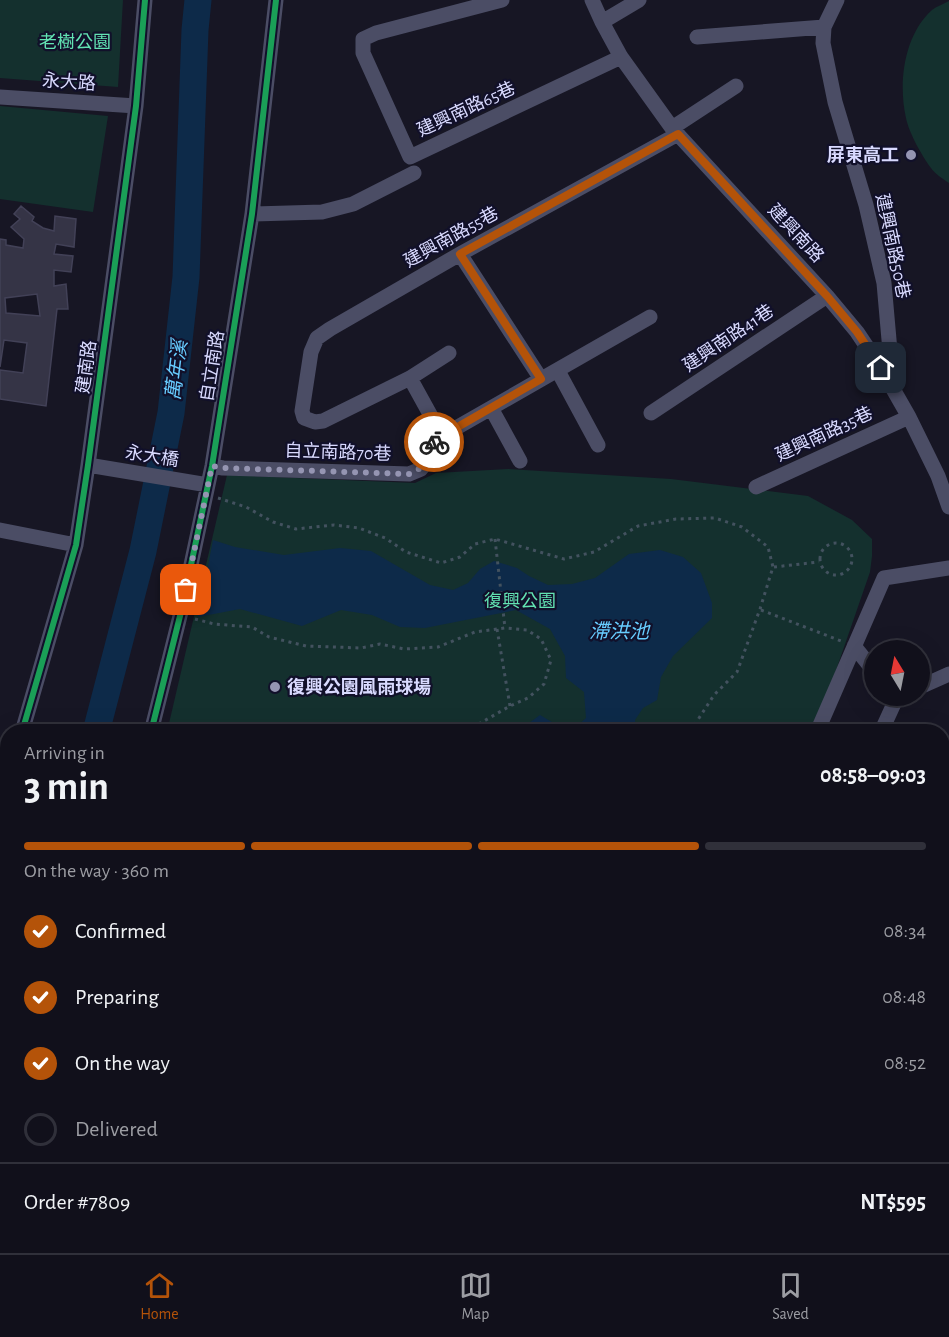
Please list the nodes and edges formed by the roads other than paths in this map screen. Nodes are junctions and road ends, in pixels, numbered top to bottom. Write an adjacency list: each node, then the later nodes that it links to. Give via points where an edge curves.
1 (145, 0): 13 (street, 建南路)
2 (276, 0): 16 (street, 自立南路)
3 (502, 0): 10 (street, 建興南路65巷, via 363,39 363,53 410,157)
4 (592, 0): 7 (street, 建興南路)
5 (639, 0): 7 (street)
6 (837, 0): 8 (street)
7 (602, 22): 10 (street, 建興南路)
8 (825, 27): 9 (street); 21 (street, 建興南路50巷, via 823,43 835,102 866,205 884,283 890,351)
9 (697, 37)
10 (621, 57): 14 (street, 建興南路)
11 (736, 86): 14 (street, 建興南路55巷)
12 (0, 97): 13 (street, 永大路)
13 (136, 106): 32 (street, 建南路)
14 (675, 131): 17 (street, 建興南路55巷); 18 (street, 建興南路)
15 (414, 173): 16 (street, via 353,204 322,212)
16 (252, 214): 33 (street, 自立南路)
17 (460, 254): 24 (street); 28 (street, 建興南路55巷, via 317,338 303,399)
18 (827, 296): 21 (street, 建興南路); 26 (street, 建興南路41巷)
19 (650, 317): 22 (street)
20 (449, 353): 23 (street, 自立南路70巷)
21 (881, 368): 27 (street, 建興南路)
22 (558, 370): 24 (street); 30 (street)
23 (410, 378): 28 (street, 自立南路70巷, via 323,421); 29 (street)
24 (541, 379): 25 (street)
25 (491, 408): 29 (street); 31 (street)
26 (651, 413)
27 (909, 417): 34 (street, 建興南路35巷); 36 (street, 建興南路)
28 (304, 418)
29 (442, 436): 33 (street, 自立南路70巷, via 434,443 422,469 409,474)
30 (598, 445)
31 (520, 461)
32 (89, 465): 35 (street, 永大橋, via 190,482); 38 (street, 建南路)
33 (212, 466): 35 (street, 自立南路)
34 (756, 487)
35 (212, 491): 46 (street, 自立南路, via 200,523 185,615)
36 (949, 507)
37 (0, 530): 38 (street)
38 (76, 545): 45 (street, 建南路)
39 (949, 568): 40 (street, via 884,579)
40 (854, 646): 41 (street); 47 (street)
41 (864, 658)
42 (949, 674): 43 (street)
43 (930, 683)
44 (893, 706): 48 (street)
45 (24, 724)
46 (153, 724)
47 (820, 724)
48 (885, 724)

